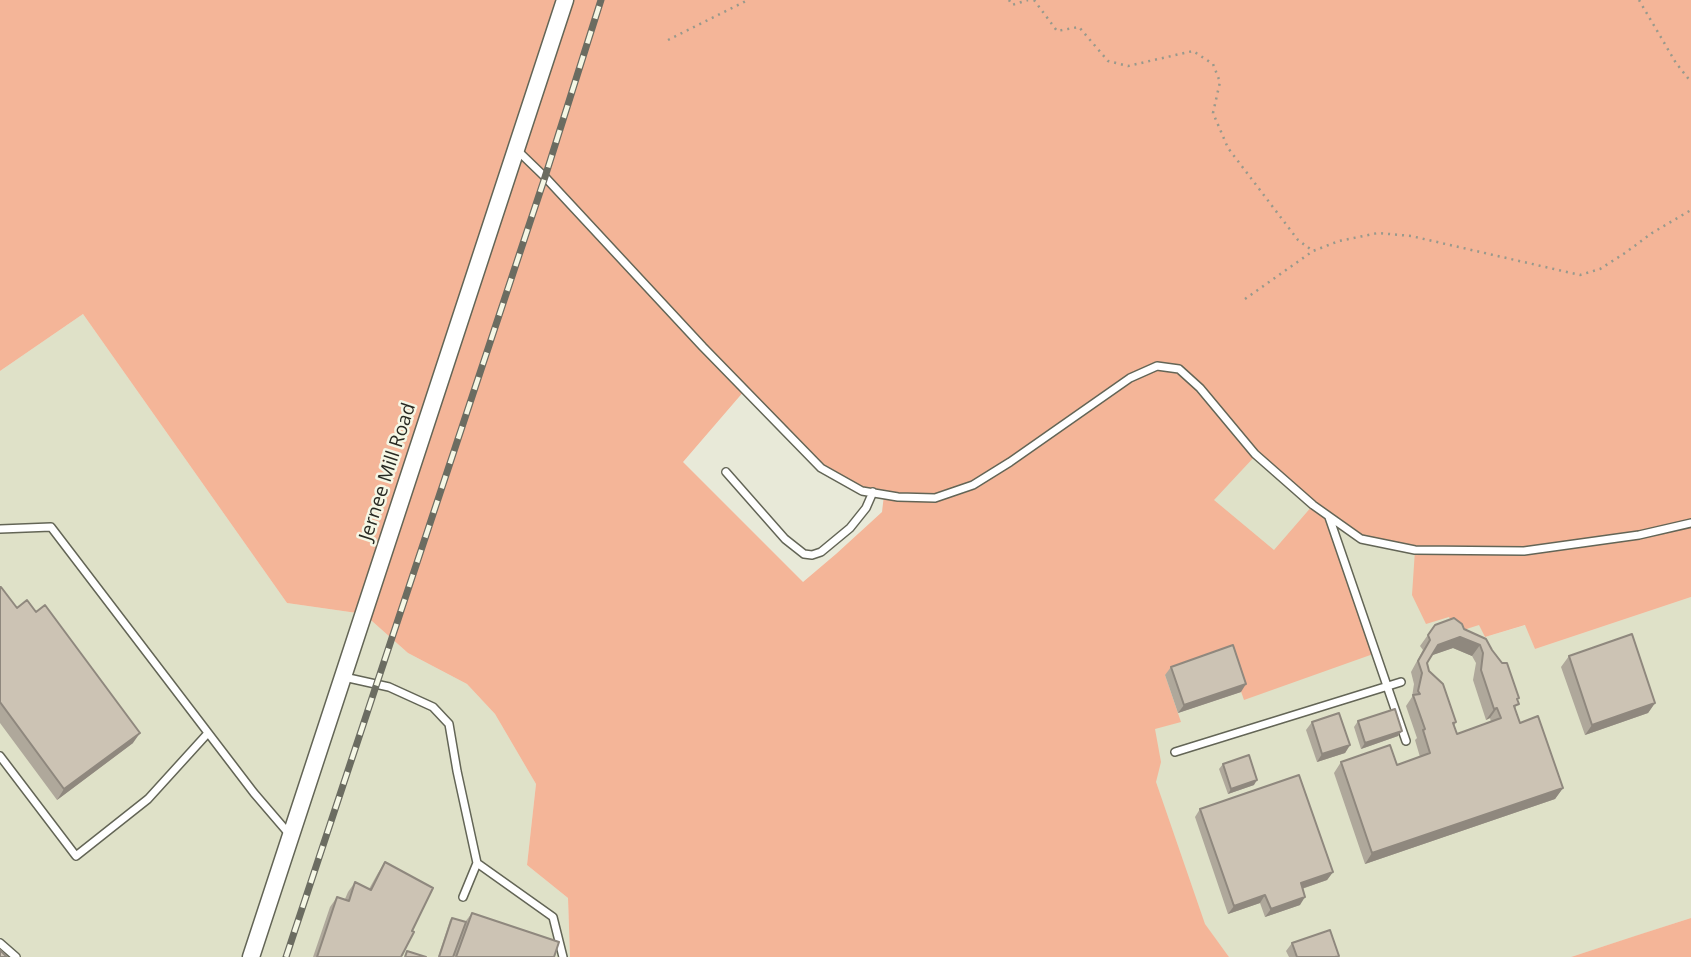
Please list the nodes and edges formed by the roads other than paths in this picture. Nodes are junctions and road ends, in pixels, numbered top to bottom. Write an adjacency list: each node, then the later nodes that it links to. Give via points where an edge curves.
1 (565, 0): 2 (street, Jernee Mill Road)
2 (517, 150): 4 (lane, via 821,468 862,491); 8 (street, Jernee Mill Road)
3 (726, 472): 4 (lane, via 804,554 821,552 850,528)
4 (873, 492): 5 (lane, via 934,498 972,485 1130,378 1157,366 1179,369 1255,454)
5 (1329, 516): 6 (lane, via 1360,539 1415,550 1524,551); 10 (lane)
6 (1691, 523)
7 (0, 529): 11 (lane, via 51,527)
8 (344, 677): 15 (street, Jernee Mill Road); 16 (lane, via 389,687 433,707 449,724)
9 (1401, 682): 10 (lane)
10 (1388, 686): 12 (lane); 13 (lane)
11 (208, 733): 14 (lane, via 148,799 76,856); 15 (lane)
12 (1406, 741)
13 (1175, 752)
14 (0, 756)
15 (291, 836): 20 (street, Jernee Mill Road)
16 (477, 863): 17 (lane); 21 (lane, via 553,917)
17 (463, 897)
18 (0, 943): 19 (lane)
19 (16, 957)
20 (251, 957)
21 (563, 957)

